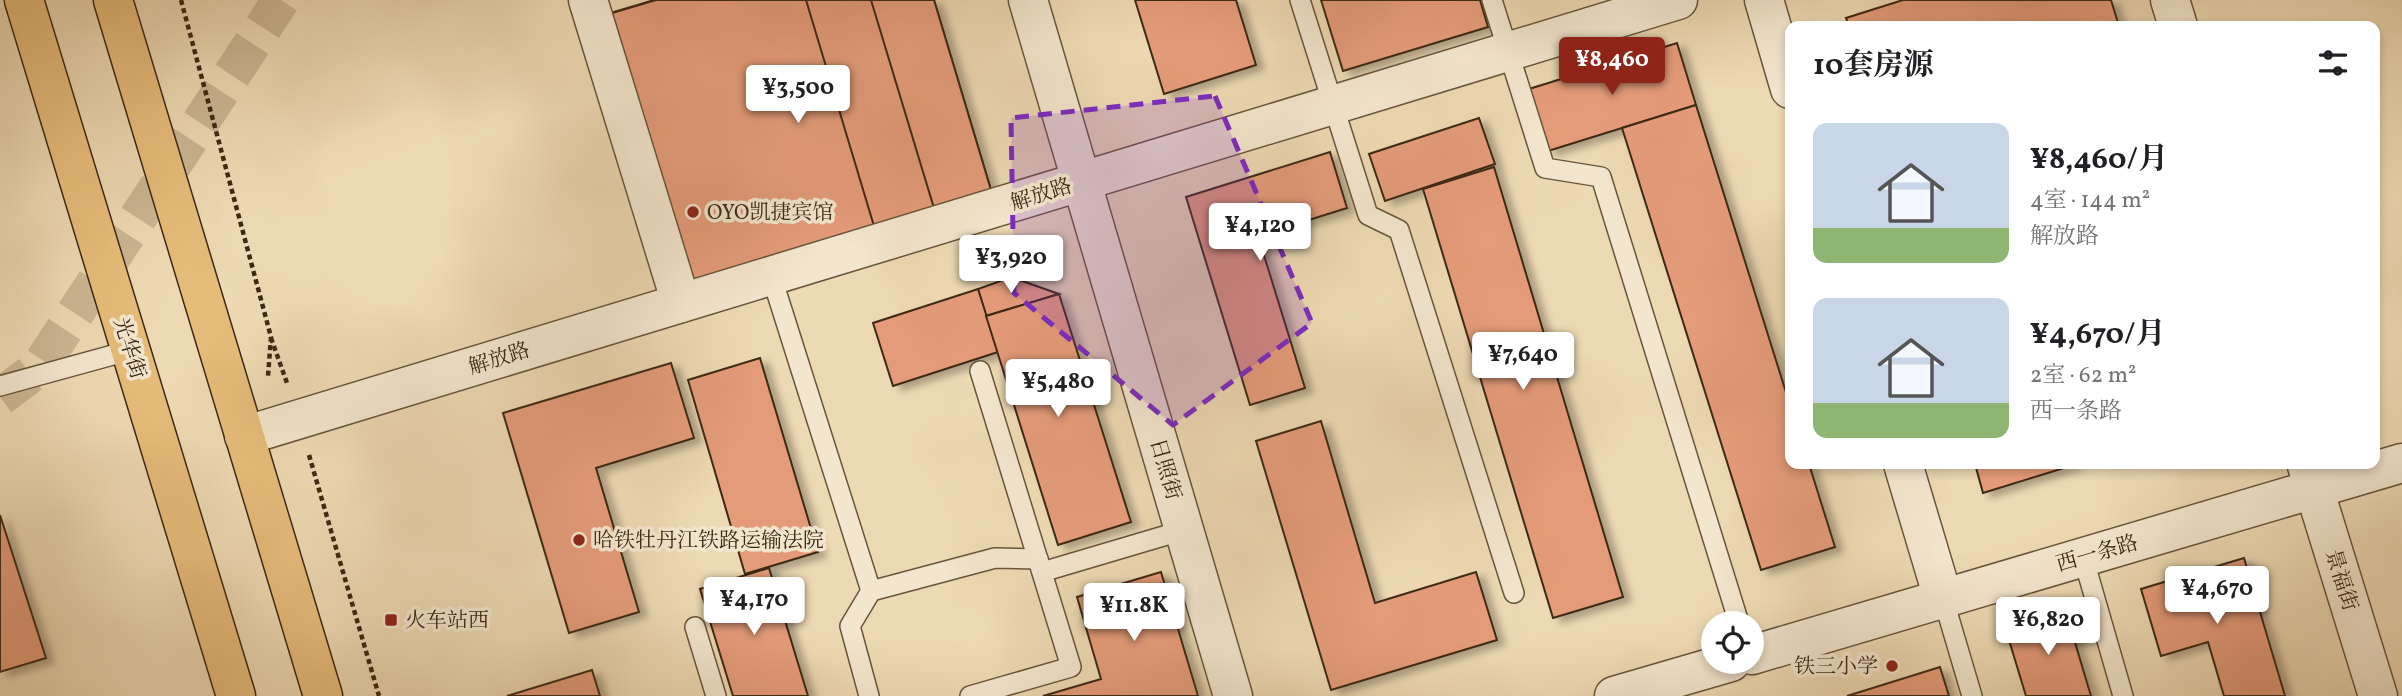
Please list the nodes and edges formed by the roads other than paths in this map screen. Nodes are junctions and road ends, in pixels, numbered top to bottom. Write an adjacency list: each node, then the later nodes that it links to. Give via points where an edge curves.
1 (24, 0): 17 (highway, 光华街)
2 (113, 0): 20 (highway)
3 (587, 0): 16 (street)
4 (1028, 0): 14 (street, 日照街)
5 (1300, 0): 13 (lane)
6 (1492, 0): 11 (lane)
7 (1678, 0): 11 (street, 解放路)
8 (1763, 0): 12 (street)
9 (2170, 0): 10 (street)
10 (2176, 21)
11 (1508, 52): 13 (street, 解放路); 32 (lane, via 1545,168 1601,177)
12 (1785, 73)
13 (1332, 105): 14 (street, 解放路); 30 (lane, via 1368,215 1399,230)
14 (1082, 181): 15 (street, 解放路); 26 (street, 日照街)
15 (771, 275): 16 (street, 解放路); 29 (lane)
16 (681, 303): 20 (street, 解放路)
17 (131, 350): 19 (lane); 36 (highway, 光华街)
18 (980, 371): 28 (lane)
19 (0, 386)
20 (243, 436): 37 (highway)
21 (2402, 463): 22 (street, 西一条路)
22 (2380, 466)
23 (1904, 469): 31 (street)
24 (2363, 469): 25 (street, 西一条路)
25 (2310, 477): 27 (street, 西一条路); 45 (street, 景福街)
26 (1184, 530): 28 (lane); 41 (street, 日照街)
27 (2083, 557): 31 (street, 西一条路); 44 (lane)
28 (1040, 565): 29 (lane, via 995,558); 40 (lane, via 1071,667)
29 (871, 591): 39 (lane, via 850,626)
30 (1514, 593)
31 (1943, 598): 34 (street, 西一条路); 43 (lane)
32 (1735, 611)
33 (695, 627): 38 (lane)
34 (1764, 651)
35 (1701, 671): 42 (street)
36 (236, 696)
37 (323, 696)
38 (716, 696)
39 (869, 696)
40 (970, 696)
41 (1233, 696)
42 (1614, 696)
43 (1972, 696)
44 (2123, 696)
45 (2378, 696)

